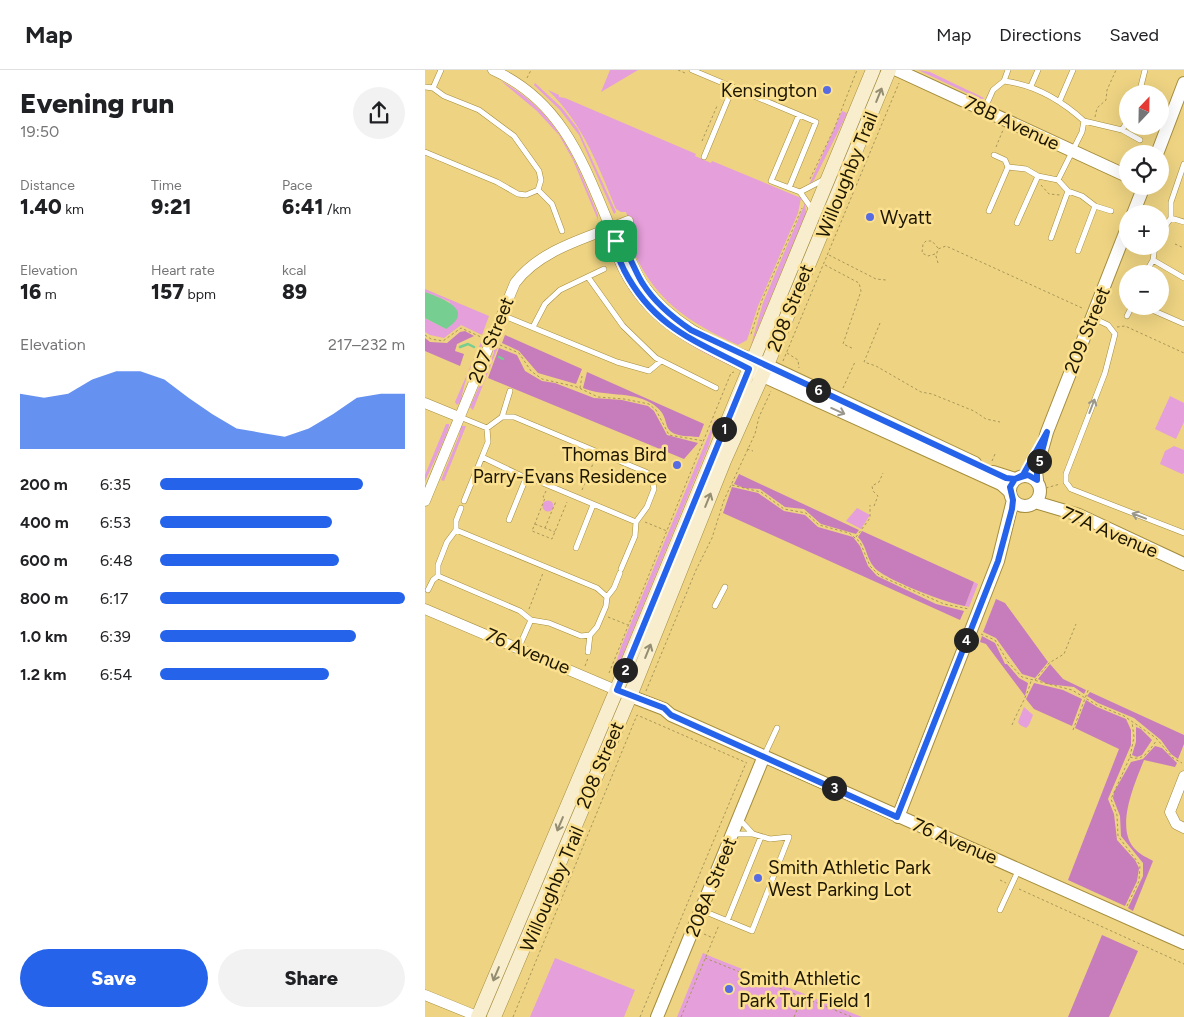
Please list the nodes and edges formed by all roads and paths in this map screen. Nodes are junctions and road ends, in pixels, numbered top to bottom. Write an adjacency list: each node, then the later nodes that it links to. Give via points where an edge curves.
1 (441, 70): 22 (lane)
2 (493, 70): 61 (street, via 526,89 548,108 563,127)
3 (531, 70): 15 (path)
4 (678, 70): 13 (path)
5 (858, 70): 46 (path)
6 (873, 70): 42 (main road, 208 Street)
7 (889, 70): 99 (main road, 208 Street, one-way to 7)
8 (1007, 70): 16 (lane)
9 (1038, 70): 19 (lane)
10 (1073, 70): 23 (lane)
11 (1116, 70): 28 (path, via 1106,100 1095,112)
12 (1145, 70): 18 (lane)
13 (689, 72): 21 (lane)
14 (899, 75): 25 (street, 78B Avenue); 69 (path, Willoughby Trail)
15 (527, 78)
16 (1004, 81): 19 (lane); 25 (lane, via 993,90)
17 (1184, 83): 34 (street)
18 (1141, 85)
19 (1031, 86): 23 (lane, via 1043,95)
20 (425, 87): 22 (lane)
21 (733, 87): 26 (lane); 38 (lane)
22 (433, 88): 48 (lane, via 479,110 514,136 539,170 541,180)
23 (1060, 100): 27 (lane)
24 (720, 103): 33 (path)
25 (984, 110): 35 (street, 78B Avenue)
26 (799, 115): 47 (lane, via 816,122); 47 (lane, via 771,181)
27 (1084, 121): 28 (lane); 35 (lane, via 1082,132)
28 (1095, 122): 30 (lane)
29 (1004, 129): 37 (path)
30 (1119, 129)
31 (1131, 135): 32 (lane)
32 (1140, 140)
33 (702, 141)
34 (1160, 145)
35 (1071, 150): 41 (street, 78B Avenue); 45 (lane)
36 (425, 152): 48 (lane, via 518,194 526,195)
37 (994, 155): 40 (lane, via 1005,160)
38 (704, 157)
39 (1184, 164): 44 (lane)
40 (1009, 167): 43 (lane, via 1026,169); 53 (lane)
41 (1119, 172)
42 (829, 176): 50 (lane); 55 (main road, 208 Street)
43 (1039, 176): 45 (lane); 49 (path, via 1049,194 1060,195); 60 (lane)
44 (1182, 177): 56 (lane, via 1171,202)
45 (1058, 180): 49 (lane)
46 (809, 182)
47 (789, 188): 50 (lane)
48 (537, 190): 62 (lane, via 552,204)
49 (1068, 191): 52 (lane); 63 (lane)
50 (800, 192): 55 (lane, via 809,202)
51 (803, 204): 89 (path, via 757,314)
52 (1095, 206): 54 (lane); 68 (lane)
53 (989, 211)
54 (1111, 211)
55 (813, 214): 97 (main road, 208 Street)
56 (1171, 218): 58 (lane); 59 (lane)
57 (628, 221): 61 (street, 207 Street)
58 (1169, 221)
59 (1184, 222)
60 (1017, 223)
61 (611, 228): 81 (street, 207 Street, via 534,263 515,283); 97 (street, via 643,285 670,314)
62 (562, 231)
63 (1051, 238)
64 (1175, 244): 67 (path)
65 (1119, 245): 80 (street, 209 Street)
66 (938, 248): 70 (path); 70 (path, via 932,241 923,244 922,253); 80 (path, via 945,246)
67 (1184, 248)
68 (1079, 251)
69 (828, 254): 74 (path, Willoughby Trail); 79 (path, via 876,279)
70 (936, 254): 73 (path)
71 (1154, 255): 72 (lane)
72 (1153, 260): 75 (lane); 78 (lane)
73 (938, 263)
74 (824, 265): 91 (path, via 859,283 861,291 843,344); 92 (path, Willoughby Trail)
75 (1150, 265)
76 (604, 269): 77 (lane)
77 (588, 277): 85 (lane, via 551,297); 94 (lane, via 623,326)
78 (1184, 278)
79 (887, 280)
80 (1087, 313): 111 (street, 209 Street); 142 (lane, one-way to 80, via 1067,485 1065,474 1105,373 1115,334 1108,325)
81 (501, 315): 85 (lane); 108 (street, 207 Street)
82 (1164, 315): 84 (lane)
83 (880, 323): 109 (path, via 864,362 921,392)
84 (1184, 324)
85 (533, 327): 94 (lane, via 617,362 649,371)
86 (1117, 327): 93 (path, via 1125,326)
87 (425, 335): 88 (path, via 443,341 465,328)
88 (486, 339)
89 (750, 341)
90 (495, 343): 104 (path, via 519,353 536,376)
91 (854, 349)
92 (786, 353): 96 (path, Willoughby Trail); 98 (path, via 797,360 800,365)
93 (1184, 353)
94 (661, 361): 101 (lane)
95 (855, 362): 103 (path)
96 (782, 364)
97 (746, 366): 99 (street); 112 (path, via 731,373); 168 (main road, 208 Street)
98 (797, 370)
99 (764, 371): 120 (street, via 1006,478); 126 (street, one-way to 126, via 1001,484); 170 (main road, 208 Street, one-way to 99, via 724,461)
100 (582, 376): 104 (path)
101 (716, 388)
102 (772, 388): 113 (path)
103 (843, 388)
104 (580, 389): 112 (path, via 598,397 649,404 656,410 669,435)
105 (510, 391): 107 (lane)
106 (425, 403): 108 (street)
107 (502, 416): 110 (lane); 115 (lane, via 514,417)
108 (459, 417): 110 (lane); 128 (street, 207 Street)
109 (1000, 422)
110 (487, 428): 117 (lane, via 488,442)
111 (1047, 432): 120 (street, 209 Street); 125 (street, 209 Street, via 1037,471)
112 (704, 441): 140 (path)
113 (747, 448): 114 (path); 123 (path)
114 (753, 451)
115 (598, 452): 127 (path); 136 (lane, via 642,470 652,478 654,489 647,508)
116 (995, 454): 118 (path)
117 (482, 457): 121 (lane); 129 (lane)
118 (989, 466)
119 (883, 474): 133 (path, via 872,486 878,496)
120 (1019, 477): 125 (street); 126 (street, 209 Street)
121 (526, 478): 122 (lane); 135 (lane)
122 (548, 485): 124 (lane); 137 (path)
123 (731, 485): 143 (path, via 761,492 784,508 806,513 819,525); 169 (path, via 712,538)
124 (570, 494): 127 (lane); 141 (path)
125 (1035, 495): 126 (street); 144 (street, 209 Street); 146 (street, 77A Avenue)
126 (1011, 496): 144 (street, 209 Street)
127 (579, 498): 131 (lane)
128 (425, 501)
129 (464, 501)
130 (556, 501): 138 (path)
131 (593, 505): 136 (lane); 145 (lane)
132 (870, 505): 143 (path, via 870,519)
133 (874, 506)
134 (461, 508): 139 (lane)
135 (509, 520)
136 (637, 520): 140 (path); 151 (lane, via 635,536 614,588)
137 (535, 524): 138 (path); 141 (path, via 532,531 539,534 552,539)
138 (545, 528): 141 (path)
139 (456, 530): 147 (lane); 148 (lane, via 438,564)
140 (668, 531): 159 (path)
141 (555, 532)
142 (1184, 533)
143 (856, 537): 154 (path, via 870,566 880,576 944,604)
144 (1002, 547): 181 (street, 209 Street)
145 (576, 548)
146 (1184, 564)
147 (545, 567): 151 (lane, via 597,588); 155 (path)
148 (438, 576): 150 (lane); 157 (lane, via 520,611)
149 (725, 588): 152 (lane)
150 (428, 590)
151 (607, 597): 156 (lane)
152 (715, 606)
153 (425, 609): 162 (street, 76 Avenue)
154 (969, 609)
155 (527, 612)
156 (603, 614): 159 (path); 161 (lane)
157 (531, 620): 161 (lane, via 549,623 581,636); 162 (lane)
158 (1076, 624): 166 (path, via 1064,654 1049,663)
159 (629, 625): 164 (path)
160 (978, 633): 165 (path, via 995,640 1017,673)
161 (590, 635): 163 (lane)
162 (519, 647): 168 (street, 76 Avenue)
163 (588, 652)
164 (609, 673)
165 (1031, 680): 166 (path); 173 (path, via 1027,696 1021,702)
166 (1035, 681): 171 (path, via 1064,688)
167 (1089, 688): 171 (path)
168 (617, 690): 170 (street, 76 Avenue); 205 (main road, 208 Street, one-way to 205)
169 (645, 691)
170 (630, 696): 177 (street, 76 Avenue, via 664,708 671,715); 206 (main road, 208 Street)
171 (1086, 698): 172 (path); 175 (path)
172 (1133, 722): 176 (path); 178 (path)
173 (1012, 725)
174 (777, 728): 177 (lane)
175 (1073, 730)
176 (1157, 739): 178 (path, via 1143,758); 179 (path, via 1173,758)
177 (764, 756): 181 (street, 76 Avenue); 182 (street, 208A Street)
178 (1130, 757): 191 (path, via 1111,798 1117,815 1118,836 1141,865 1139,881)
179 (1182, 763)
180 (1184, 776): 183 (street, via 1171,808 1171,817)
181 (897, 817): 187 (street, 76 Avenue)
182 (739, 818): 184 (street, 208A Street); 185 (lane)
183 (1184, 828)
184 (732, 834): 185 (lane); 192 (street, 208A Street)
185 (753, 834): 186 (lane)
186 (761, 837): 194 (lane); 194 (lane, via 789,837 752,931)
187 (1019, 868): 193 (lane); 200 (street, 76 Avenue)
188 (1000, 880): 189 (path)
189 (1006, 883)
190 (1016, 888): 202 (path)
191 (1126, 908)
192 (701, 910): 194 (lane); 209 (street, 208A Street)
193 (1000, 910)
194 (727, 921)
195 (678, 924): 197 (path); 207 (path, Willoughby Trail, via 747,763 637,715); 208 (path)
196 (719, 925): 199 (path)
197 (686, 927)
198 (702, 934): 199 (path)
199 (713, 938): 201 (path)
200 (1184, 943)
201 (705, 958): 204 (path); 210 (path)
202 (1184, 964)
203 (425, 995): 205 (street)
204 (803, 997): 211 (path); 212 (path)
205 (478, 1017)
206 (493, 1017)
207 (513, 1017)
208 (640, 1017)
209 (657, 1017)
210 (681, 1017)
211 (794, 1017)
212 (852, 1017)

